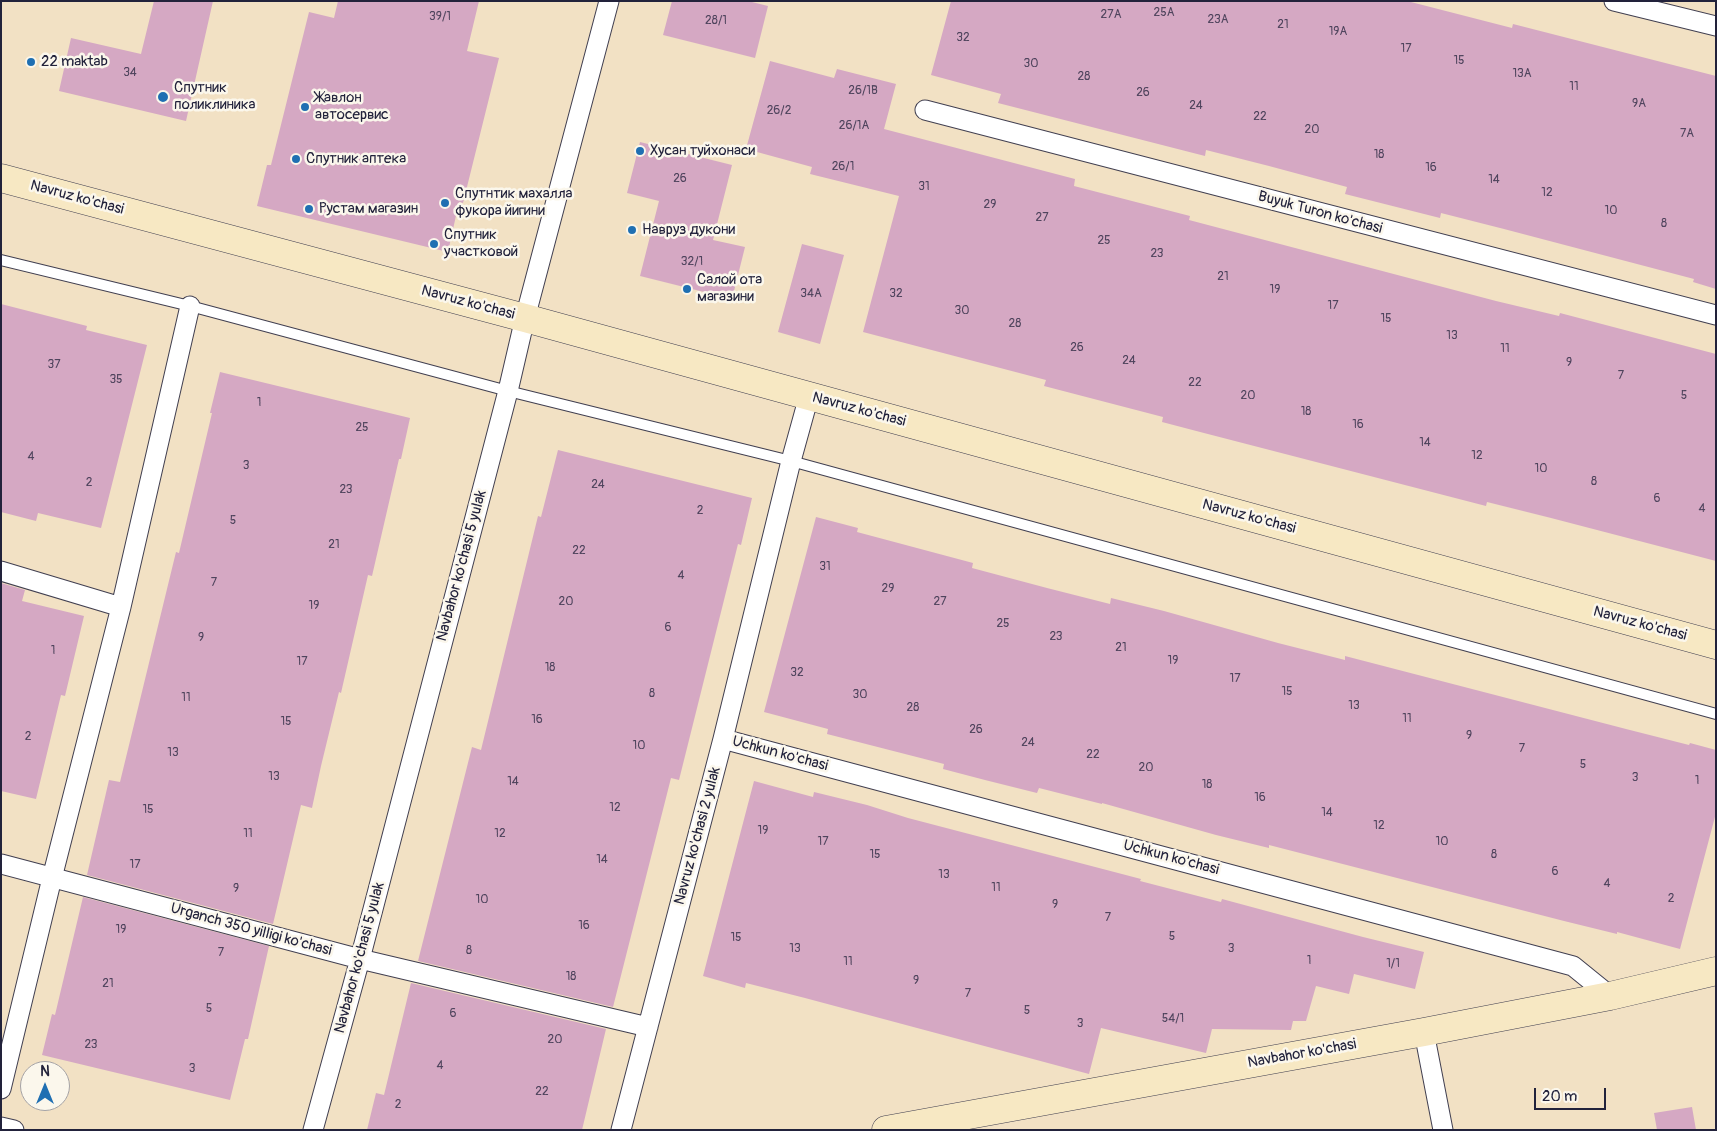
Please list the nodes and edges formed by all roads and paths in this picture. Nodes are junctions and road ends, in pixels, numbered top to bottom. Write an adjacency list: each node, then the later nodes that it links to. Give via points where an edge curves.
1 (609, 1): 9 (street, Navbahor ko'chasi 5 yulak)
2 (1614, 1): 3 (street)
3 (1716, 26)
4 (925, 110): 8 (street, Buyuk Turon ko'chasi)
5 (1, 178): 9 (street, Navruz ko'chasi)
6 (1, 260): 7 (lane)
7 (190, 306): 10 (lane); 14 (street)
8 (1716, 315)
9 (525, 318): 10 (street, Navbahor ko'chasi 5 yulak); 11 (street, Navruz ko'chasi)
10 (508, 391): 12 (lane); 20 (street, Navbahor ko'chasi 5 yulak)
11 (809, 396): 12 (street, Navruz ko'chasi 2 yulak); 15 (street, Navruz ko'chasi)
12 (791, 461): 16 (lane); 17 (street, Navruz ko'chasi 2 yulak)
13 (1, 571): 14 (street)
14 (121, 607): 19 (street)
15 (1716, 645)
16 (1716, 714)
17 (723, 739): 22 (street, Uchkun ko'chasi, via 1573,966); 23 (street, Navruz ko'chasi 2 yulak)
18 (1, 864): 19 (street, Urganch 350 yilligi ko'chasi)
19 (52, 878): 20 (street, Urganch 350 yilligi ko'chasi); 25 (street)
20 (360, 959): 23 (street, Urganch 350 yilligi ko'chasi); 28 (street, Navbahor ko'chasi 5 yulak)
21 (1716, 971): 22 (street, Navbahor ko'chasi)
22 (1610, 996): 24 (street, Navbahor ko'chasi)
23 (648, 1028): 29 (street, Navruz ko'chasi 2 yulak)
24 (1424, 1032): 30 (street, Navbahor ko'chasi); 31 (street)
25 (1, 1089)
26 (1, 1127): 27 (street)
27 (14, 1130)
28 (313, 1130)
29 (622, 1130)
30 (886, 1130)
31 (1443, 1130)

